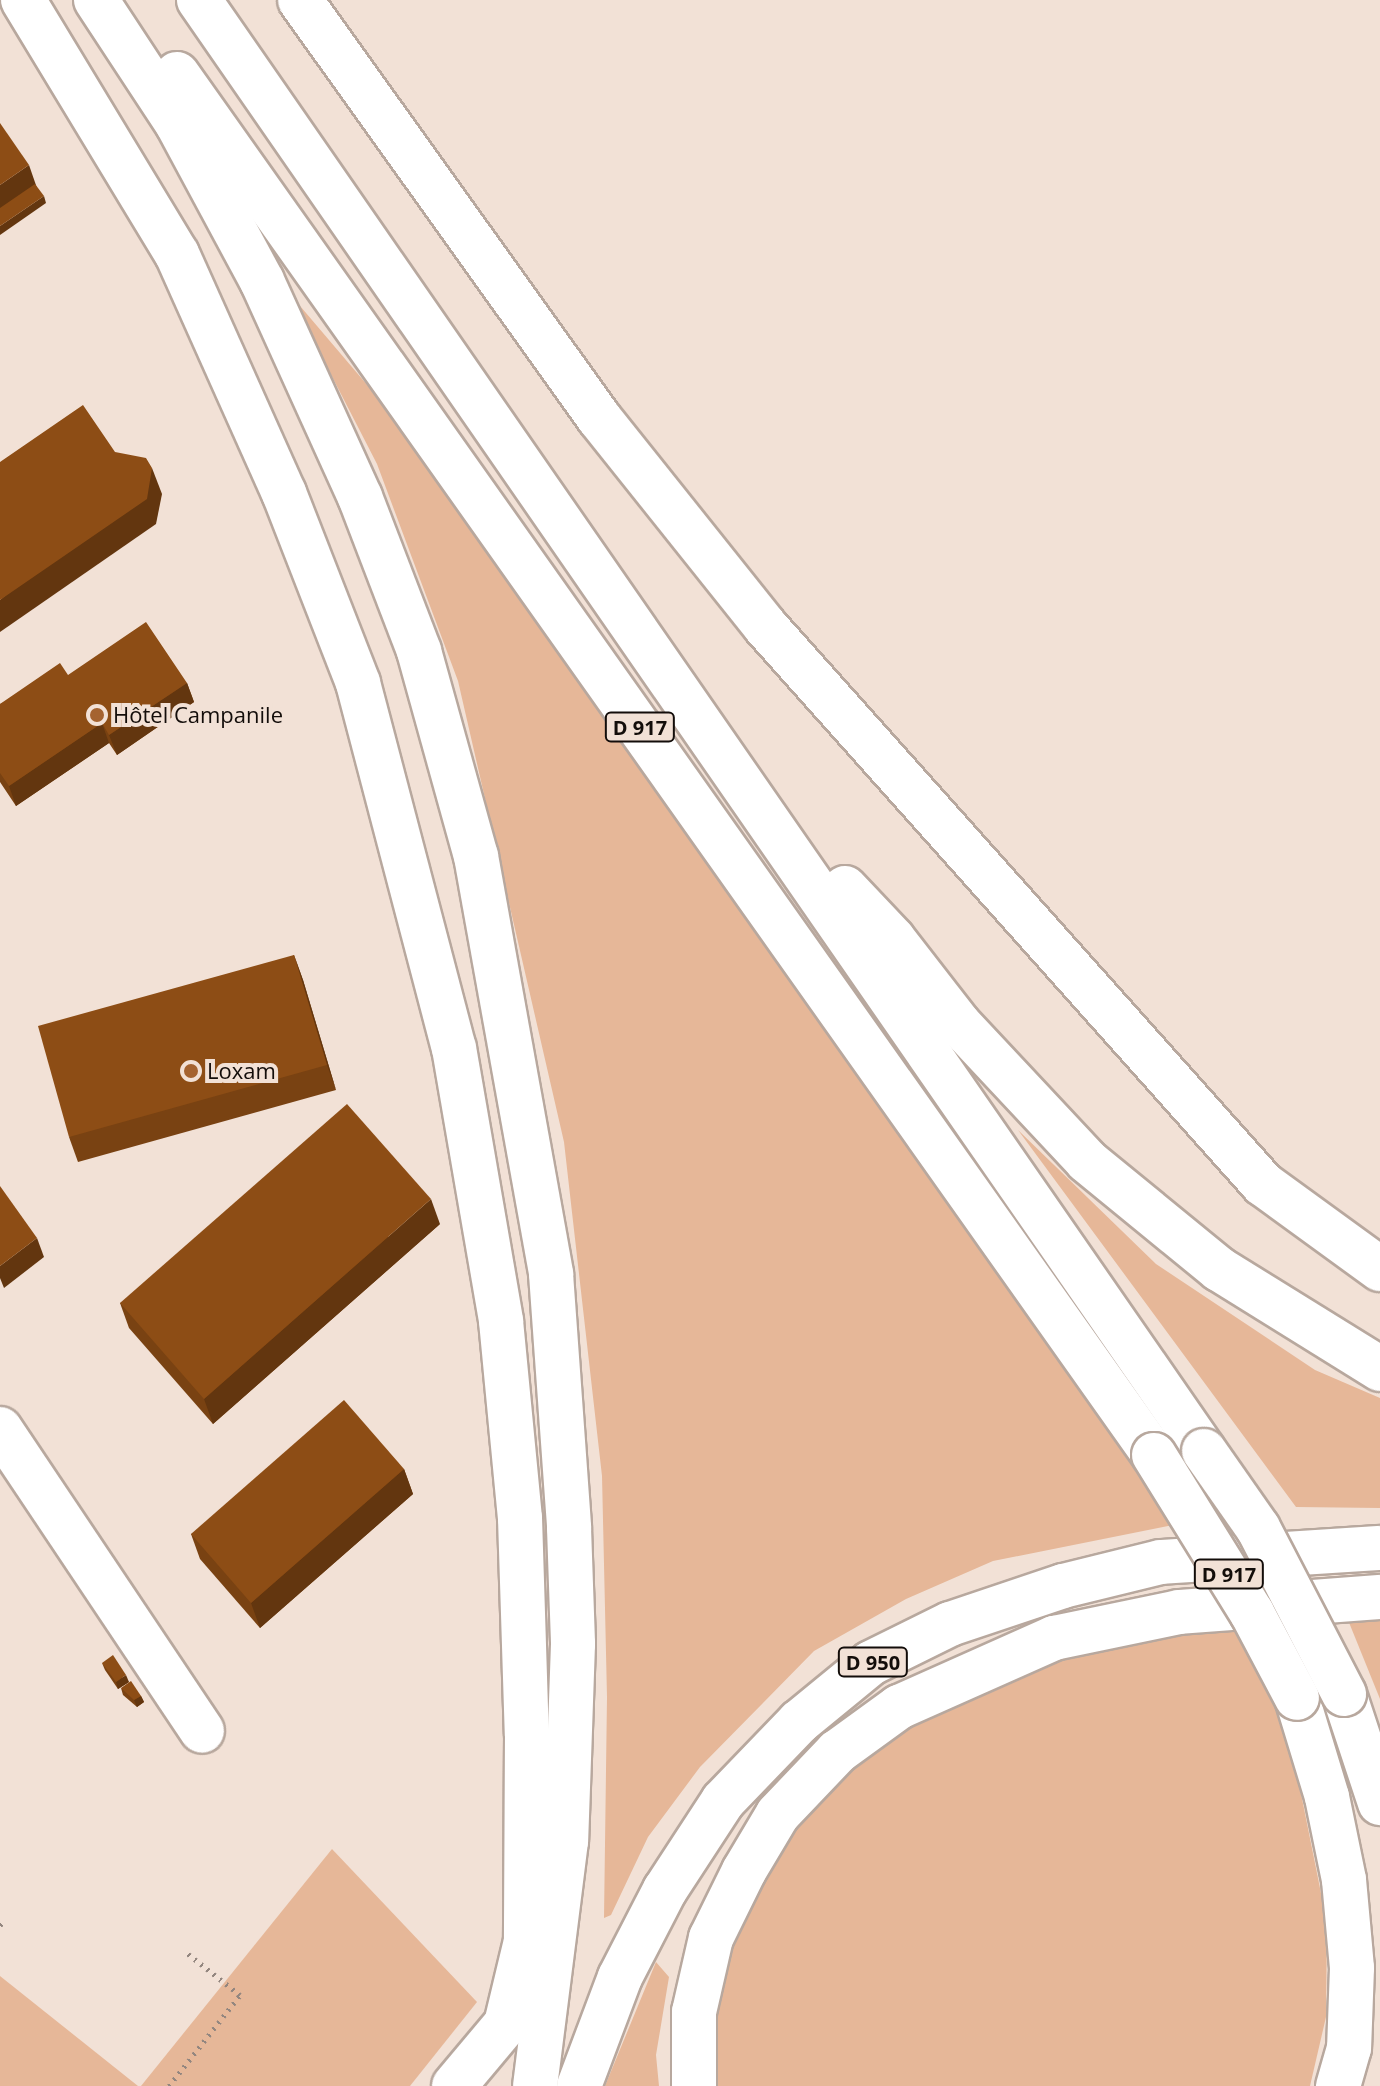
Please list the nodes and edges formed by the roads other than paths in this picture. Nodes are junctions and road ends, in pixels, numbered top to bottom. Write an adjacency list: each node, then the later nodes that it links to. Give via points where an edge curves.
1 (23, 0): 14 (main road, via 177,254 284,493 358,683 454,1048 501,1321 520,1518 527,1798 526,1941 506,2024)
2 (96, 0): 15 (main road, via 178,125 262,281 360,497 419,651 476,856 551,1274 569,1528 573,1644 566,1841)
3 (125, 0): 18 (main road, D 917, bridge, via 1154,1455 1244,1600 1297,1698 1327,1797 1344,1880 1352,1968 1349,2048)
4 (199, 0): 6 (main road, D 917)
5 (300, 0): 7 (main road, via 599,418 765,626 1263,1184)
6 (746, 783): 8 (main road, via 893,939 959,1024 1087,1161 1219,1269); 13 (main road, bridge, via 1258,1528 1344,1694)
7 (1380, 1269)
8 (1380, 1369)
9 (0, 1429): 12 (main road)
10 (1380, 1548): 16 (main road, D 950, via 1161,1562 1063,1586 950,1624 871,1663 799,1722 723,1801 665,1890 620,1977)
11 (1380, 1597): 17 (main road, D 917, via 1179,1612 1054,1638 899,1707 837,1752 778,1814 744,1871 711,1938 694,2012)
12 (202, 1731)
13 (1380, 1803)
14 (454, 2086)
15 (535, 2086)
16 (579, 2086)
17 (694, 2086)
18 (1338, 2086)

